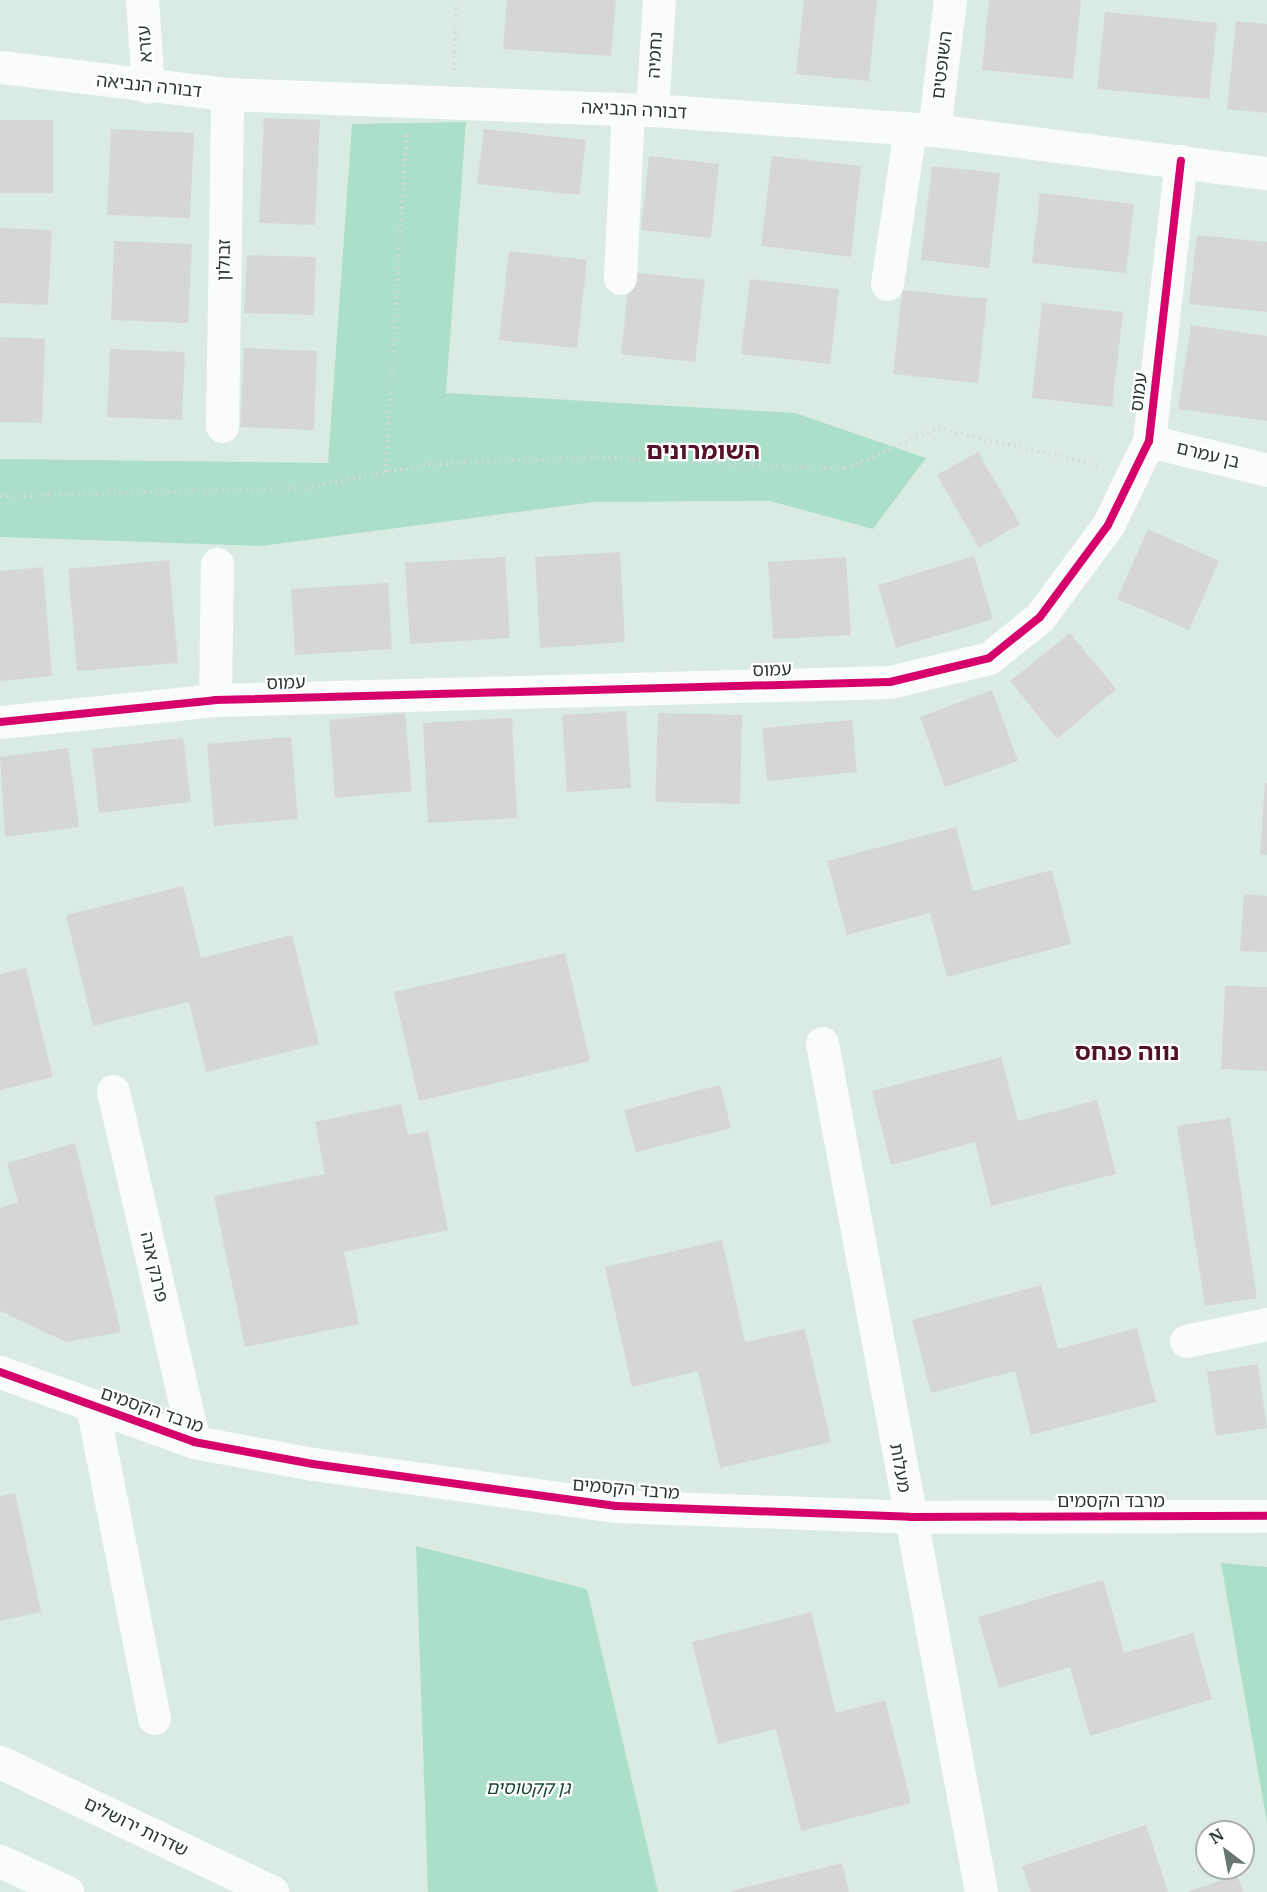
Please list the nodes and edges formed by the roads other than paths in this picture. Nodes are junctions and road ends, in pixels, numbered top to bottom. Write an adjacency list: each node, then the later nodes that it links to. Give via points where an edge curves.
1 (142, 0): 5 (street, עזרא)
2 (659, 0): 7 (street, נחמיה)
3 (950, 0): 8 (street, השופטים)
4 (0, 68): 5 (street, דבורה הנביאה)
5 (148, 87): 6 (street, דבורה הנביאה)
6 (227, 94): 7 (street, דבורה הנביאה); 13 (street, זבולון)
7 (640, 110): 8 (street, דבורה הנביאה); 11 (street, נחמיה)
8 (922, 129): 9 (street, דבורה הנביאה); 12 (street, השופטים)
9 (1181, 161): 10 (street, דבורה הנביאה); 14 (street, עמוס)
10 (1267, 172)
11 (620, 278)
12 (887, 284)
13 (222, 426)
14 (1149, 441): 15 (street, בן עמרם); 17 (street, עמוס, via 1108,525 1040,617 989,658 890,682)
15 (1267, 470)
16 (217, 564): 17 (street)
17 (216, 700): 18 (street, עמוס)
18 (0, 722)
19 (822, 1043): 27 (street, מעלות)
20 (113, 1091): 25 (street, פרנק אנה)
21 (1267, 1324): 22 (street)
22 (1186, 1341)
23 (0, 1372): 24 (street, מרבד הקסמים)
24 (92, 1405): 25 (street, מרבד הקסמים); 28 (street)
25 (194, 1442): 27 (street, מרבד הקסמים, via 313,1464 616,1506)
26 (1267, 1516): 27 (street, מרבד הקסמים)
27 (910, 1517): 33 (street, מעלות)
28 (154, 1718)
29 (0, 1762): 32 (street, שדרות ירושלים)
30 (0, 1861): 31 (street)
31 (67, 1892)
32 (273, 1892)
33 (981, 1892)

